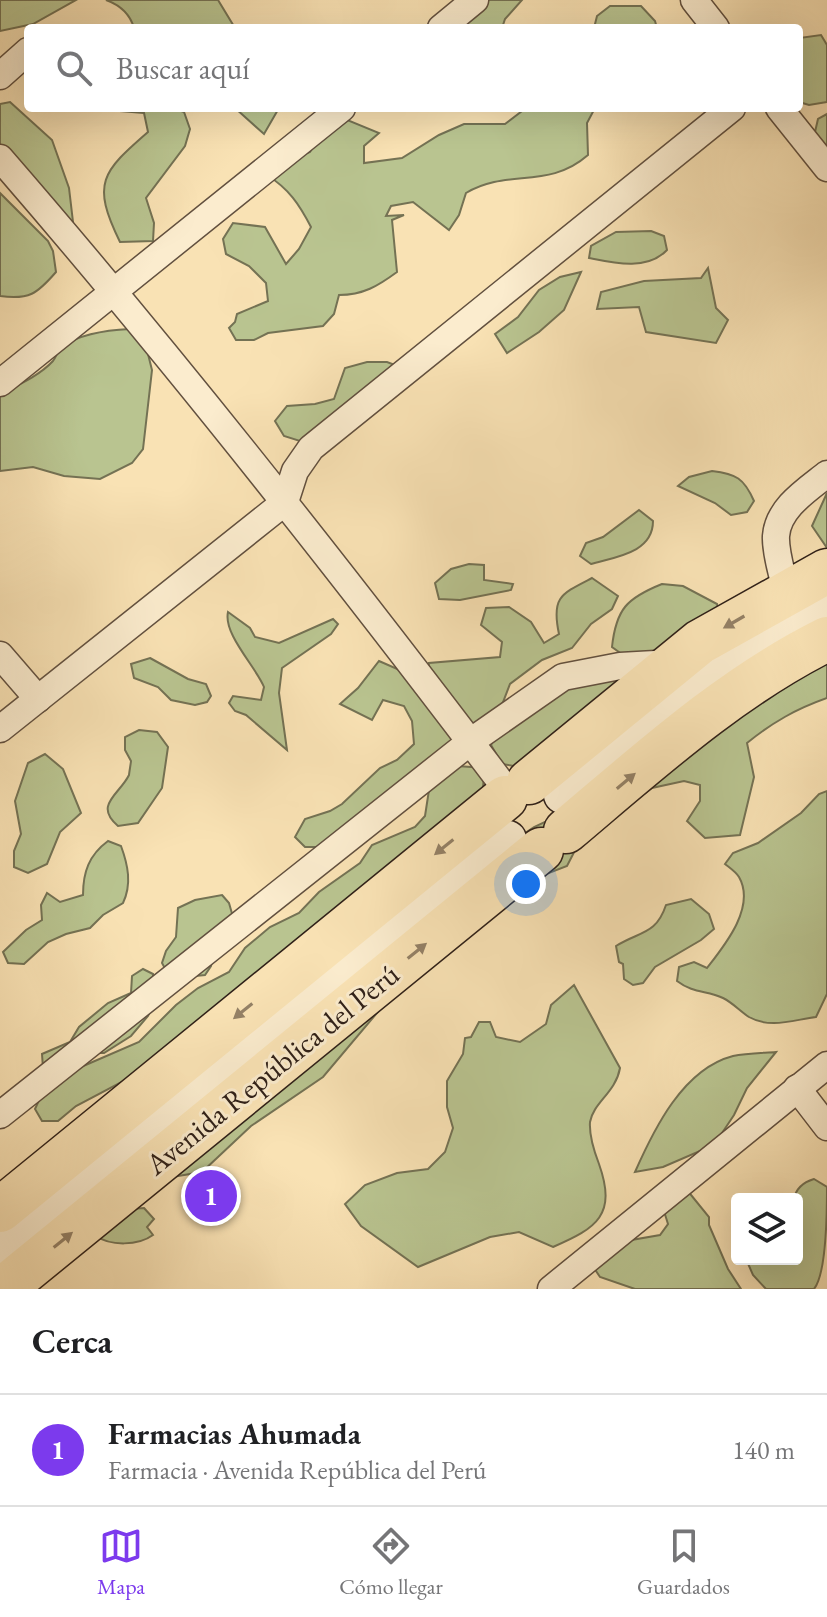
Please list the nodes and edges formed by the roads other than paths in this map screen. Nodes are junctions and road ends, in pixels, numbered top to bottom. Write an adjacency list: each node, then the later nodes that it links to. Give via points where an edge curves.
1 (475, 0): 3 (street)
2 (694, 0): 4 (street)
3 (446, 24)
4 (713, 24)
5 (24, 55): 6 (street)
6 (0, 76)
7 (337, 112): 12 (street)
8 (727, 112): 15 (street, via 311,448 295,471)
9 (782, 112): 11 (street)
10 (0, 158): 12 (street)
11 (827, 168)
12 (115, 290): 13 (street); 15 (street)
13 (0, 383)
14 (827, 474): 17 (street, via 783,514 776,536)
15 (285, 502): 22 (street); 24 (street)
16 (827, 571): 17 (highway, Avenida República del Perú)
17 (786, 592): 21 (highway, Avenida República del Perú, one-way to 21)
18 (827, 605): 25 (street, via 735,658)
19 (823, 649): 25 (highway, Avenida República del Perú, one-way to 19, via 666,746 753,683)
20 (0, 655): 22 (street)
21 (674, 663): 24 (street, via 563,677); 25 (highway, Avenida República del Perú)
22 (38, 699): 23 (street)
23 (0, 729)
24 (470, 742): 25 (street); 28 (street)
25 (531, 813): 30 (highway, Avenida República del Perú, one-way to 30); 31 (street); 32 (highway, Avenida República del Perú, one-way to 25)
26 (827, 1065): 27 (street)
27 (797, 1088): 29 (street); 33 (street)
28 (0, 1115)
29 (827, 1127)
30 (0, 1210)
31 (0, 1254)
32 (3, 1289)
33 (551, 1289)

